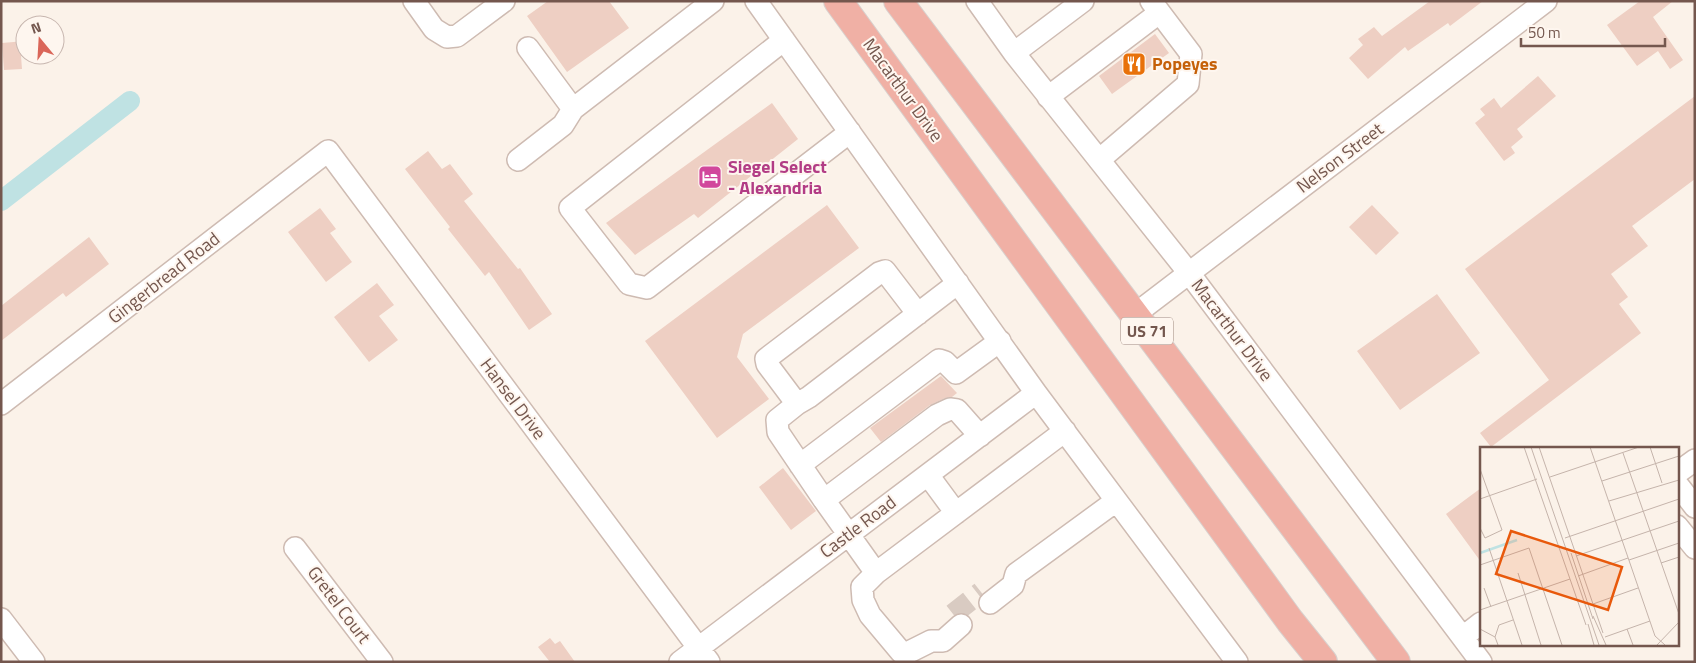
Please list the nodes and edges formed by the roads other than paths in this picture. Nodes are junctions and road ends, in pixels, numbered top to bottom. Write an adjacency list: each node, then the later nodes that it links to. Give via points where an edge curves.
1 (414, 1): 9 (street, via 434,29 447,37 457,36)
2 (713, 1): 15 (street)
3 (756, 1): 11 (street)
4 (838, 1): 47 (highway, Macarthur Drive / US 71)
5 (898, 1): 23 (highway, US 71)
6 (977, 1): 13 (street, Macarthur Drive)
7 (1083, 1): 13 (street)
8 (1546, 1): 20 (street, Nelson Street)
9 (499, 5)
10 (1154, 11): 14 (street, via 1088,68); 19 (street, via 1191,54 1188,84)
11 (784, 40): 16 (street); 16 (street, via 570,208 629,284 647,288)
12 (528, 48): 15 (street)
13 (1014, 54): 14 (street, Macarthur Drive)
14 (1048, 97): 19 (street, Macarthur Drive)
15 (572, 109): 18 (street, via 563,125)
16 (850, 132): 21 (street)
17 (328, 151): 26 (street, Gingerbread Road); 50 (street, Hansel Drive)
18 (518, 160)
19 (1099, 160): 20 (street, Macarthur Drive)
20 (1189, 273): 23 (street, Nelson Street); 49 (street, Macarthur Drive)
21 (958, 283): 22 (street); 24 (street)
22 (918, 314): 27 (street); 27 (street, via 885,271 879,273 766,359)
23 (1134, 315): 57 (highway, US 71)
24 (1000, 341): 25 (street); 31 (street, via 956,373 939,360)
25 (1036, 393): 28 (street); 29 (street, Castle Road)
26 (1, 404)
27 (797, 404): 31 (street, via 776,420 776,425)
28 (1065, 432): 36 (street); 38 (street)
29 (980, 436): 33 (street, Castle Road); 35 (street, via 957,410 950,409 937,415)
30 (1695, 460): 32 (street)
31 (800, 465): 35 (street)
32 (1678, 473)
33 (928, 475): 38 (street); 40 (street, Castle Road)
34 (1678, 485): 37 (street)
35 (824, 500): 40 (street)
36 (1116, 501): 44 (street, via 1016,574 1014,585); 54 (street)
37 (1695, 507)
38 (956, 513): 43 (street)
39 (1678, 527): 42 (street)
40 (848, 535): 43 (street); 50 (street, Castle Road)
41 (296, 548): 52 (street, Gretel Court)
42 (1695, 548)
43 (876, 573): 46 (street, via 862,587 863,600 870,615 901,652 909,652 931,641 934,632)
44 (986, 598)
45 (1, 619): 51 (street)
46 (957, 620)
47 (1290, 621): 55 (highway); 56 (highway, Macarthur Drive / US 71)
48 (1480, 624): 49 (street)
49 (1463, 637): 58 (street, Macarthur Drive)
50 (704, 655): 53 (street, Castle Road)
51 (34, 662)
52 (382, 662)
53 (680, 662)
54 (1237, 662)
55 (1314, 662)
56 (1323, 662)
57 (1396, 662)
58 (1481, 662)

